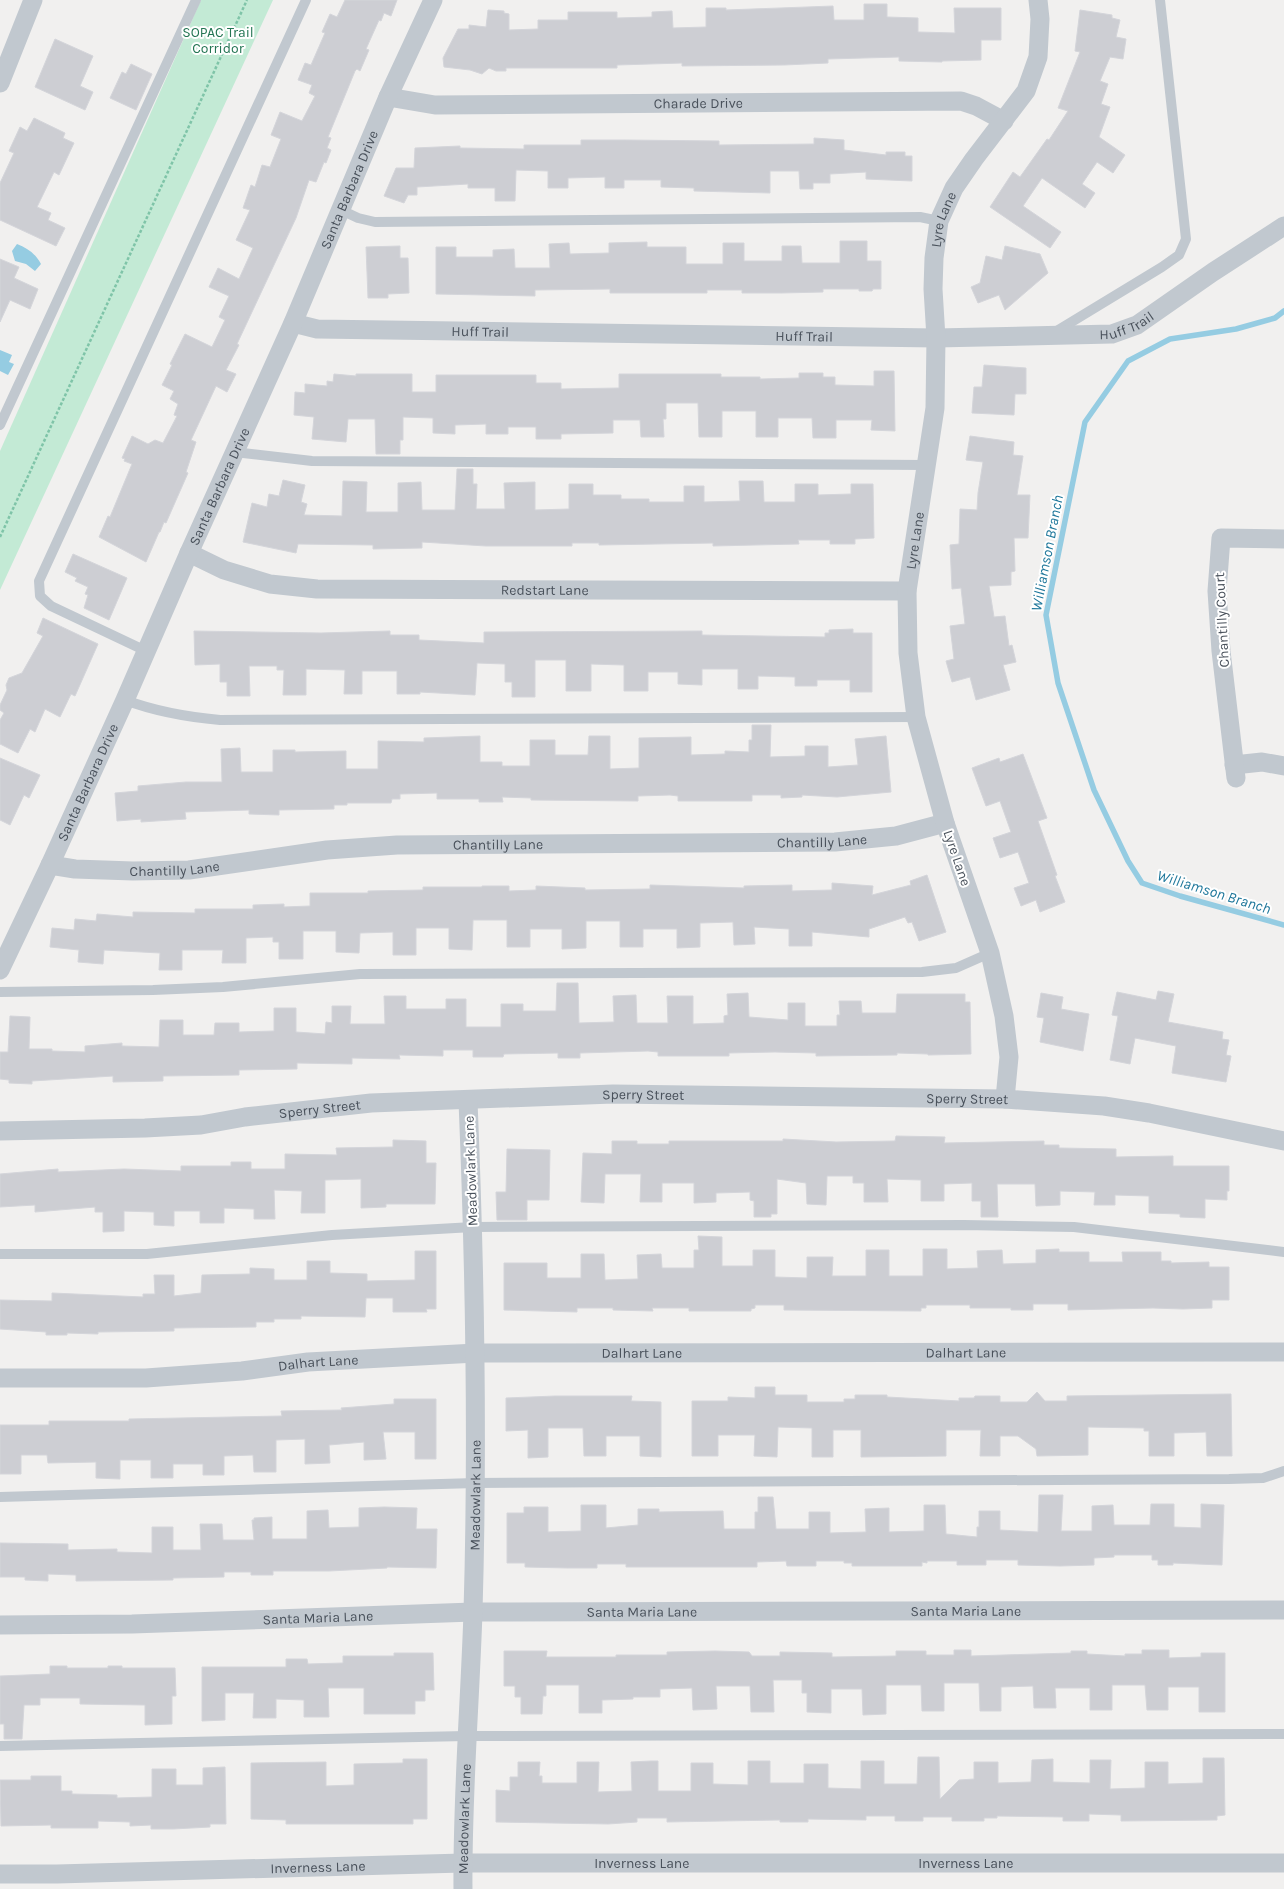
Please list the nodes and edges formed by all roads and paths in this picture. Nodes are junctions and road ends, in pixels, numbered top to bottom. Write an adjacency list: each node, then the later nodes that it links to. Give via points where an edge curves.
1 (33, 0): 8 (street)
2 (196, 0): 17 (lane)
3 (247, 0): 20 (path)
4 (306, 0): 24 (lane, via 39,581 40,596 51,606)
5 (433, 0): 9 (street, Santa Barbara Drive)
6 (1038, 0): 10 (street, Lyre Lane, via 1038,57 1026,91)
7 (1160, 0): 15 (lane, via 1186,239 1179,254 1162,267)
8 (0, 83)
9 (388, 97): 10 (street, Charade Drive, via 435,105 961,101); 11 (street, Santa Barbara Drive)
10 (1004, 121): 12 (street, Lyre Lane, via 954,188)
11 (341, 210): 12 (lane, via 375,222 912,217); 14 (street, Santa Barbara Drive)
12 (939, 221): 16 (street, Lyre Lane, via 933,289)
13 (1284, 226): 15 (street, Huff Trail, via 1137,325 1112,334)
14 (293, 323): 16 (street, Huff Trail, via 317,330); 18 (street, Santa Barbara Drive)
15 (1050, 336): 16 (street, Huff Trail)
16 (936, 338): 19 (street, Lyre Lane, via 934,408)
17 (0, 425)
18 (234, 452): 19 (lane, via 312,461); 22 (street, Santa Barbara Drive)
19 (927, 465): 23 (street, Lyre Lane)
20 (0, 537)
21 (1284, 539): 27 (street, Chantilly Court, via 1221,538 1217,591 1235,772 1262,762)
22 (189, 553): 23 (street, Redstart Lane, via 224,570 270,584 317,589); 24 (street, Santa Barbara Drive)
23 (907, 591): 26 (street, Lyre Lane, via 908,653)
24 (146, 651): 25 (street, Santa Barbara Drive)
25 (125, 700): 26 (lane, via 177,716 220,720); 29 (street, Santa Barbara Drive)
26 (916, 717): 28 (street, Lyre Lane)
27 (1284, 766)
28 (945, 823): 29 (street, Chantilly Lane, via 896,836 836,842 397,845 327,850 189,870 75,869); 30 (street, Lyre Lane)
29 (50, 865): 31 (street, Santa Barbara Drive)
30 (990, 953): 32 (lane, via 956,968 922,972 360,974 215,987); 33 (street, Lyre Lane, via 1004,1016 1009,1057)
31 (0, 970)
32 (0, 992)
33 (1005, 1098): 34 (street, Sperry Street, via 613,1094); 36 (street, Sperry Street, via 1104,1106)
34 (468, 1100): 35 (street, Sperry Street, via 371,1103 245,1117 201,1125); 37 (street, Meadowlark Lane)
35 (0, 1131)
36 (1284, 1141)
37 (473, 1227): 38 (lane, via 1074,1227); 39 (lane, via 332,1235 147,1254); 41 (street, Meadowlark Lane)
38 (1284, 1252)
39 (0, 1254)
40 (1284, 1352): 41 (street, Dalhart Lane)
41 (476, 1353): 42 (street, Dalhart Lane, via 308,1362 242,1371 146,1378); 44 (street, Meadowlark Lane)
42 (0, 1378)
43 (1284, 1471): 44 (lane, via 1263,1478 1229,1479)
44 (474, 1483): 45 (lane); 47 (street, Meadowlark Lane)
45 (0, 1497)
46 (1284, 1610): 47 (street, Santa Maria Lane)
47 (473, 1612): 48 (street, Santa Maria Lane, via 132,1624); 50 (street, Meadowlark Lane)
48 (0, 1624)
49 (1284, 1734): 50 (lane)
50 (466, 1736): 51 (lane); 52 (street, Meadowlark Lane)
51 (0, 1746)
52 (463, 1863): 53 (street, Inverness Lane); 55 (street, Inverness Lane); 56 (street, Meadowlark Lane)
53 (1284, 1864)
54 (0, 1874): 55 (street, Inverness Lane)
55 (57, 1882)
56 (463, 1889)

